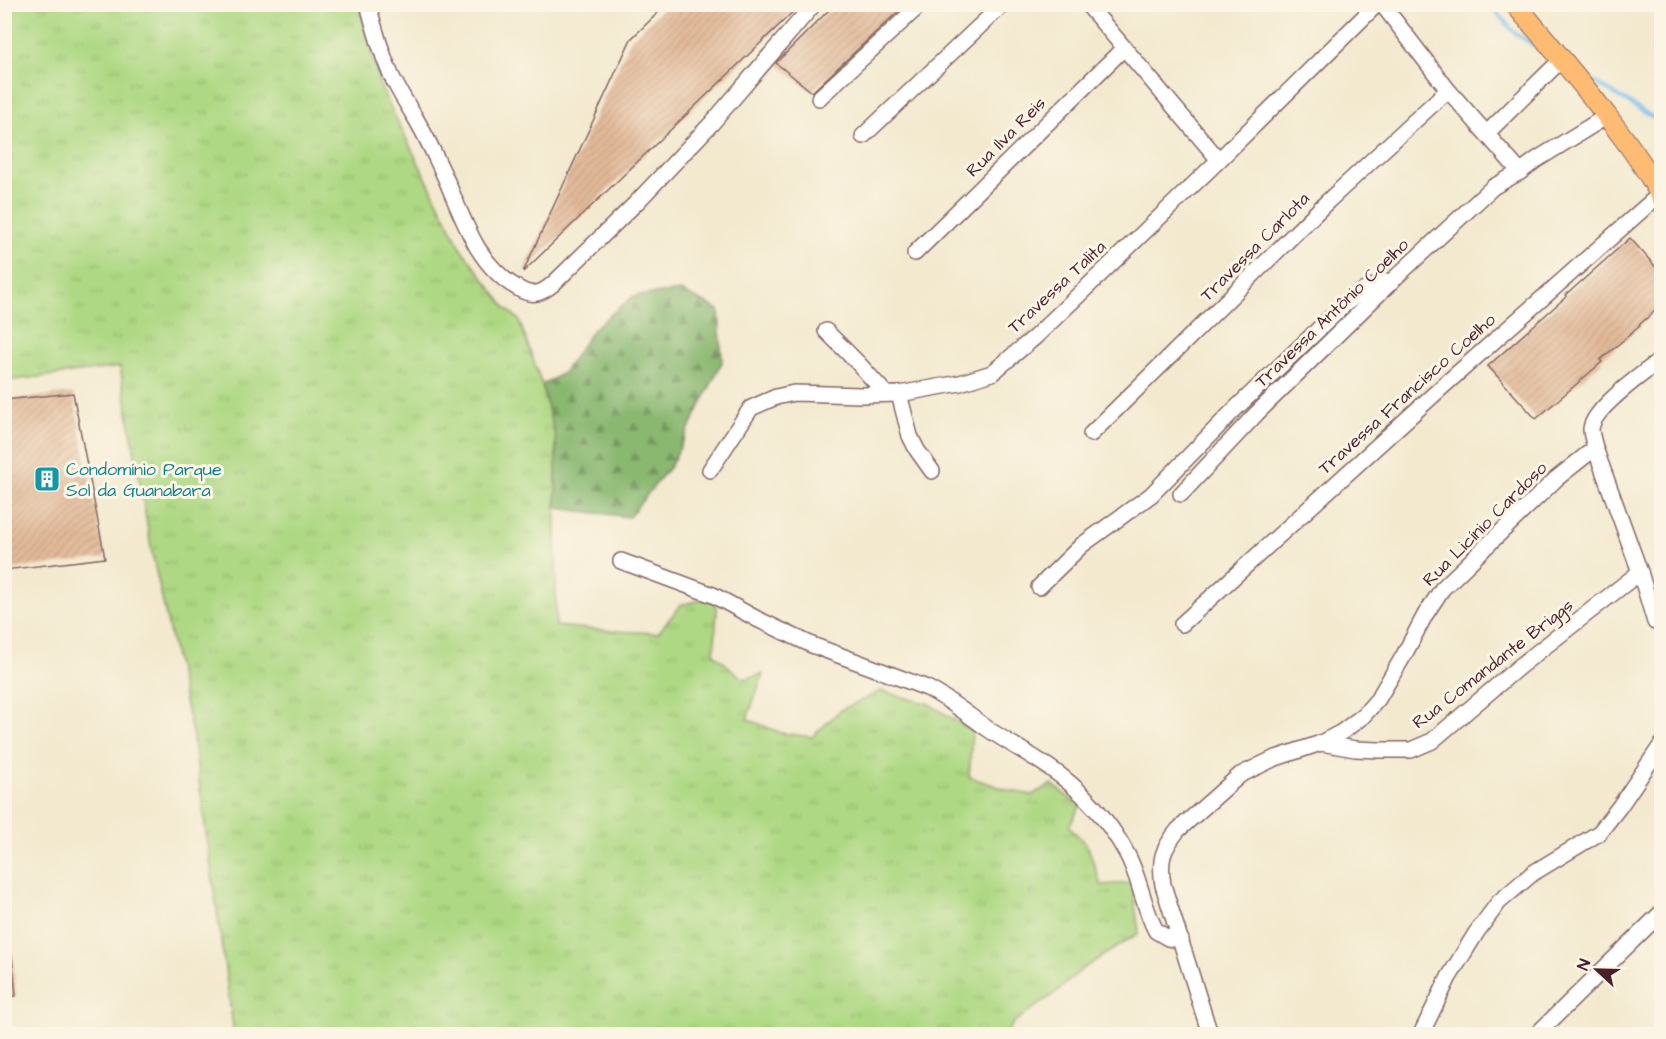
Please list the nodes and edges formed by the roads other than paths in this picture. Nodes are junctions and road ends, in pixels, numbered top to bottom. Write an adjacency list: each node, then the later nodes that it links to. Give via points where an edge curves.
1 (368, 4): 2 (street, via 383,57 468,229 497,273 524,292 534,294 553,284 635,204 712,123)
2 (814, 4)
3 (921, 4): 12 (street)
4 (1003, 4): 15 (street)
5 (1087, 4): 9 (street)
6 (1377, 4): 16 (street, Travessa Talita)
7 (1382, 4): 11 (street)
8 (1515, 4): 10 (main road)
9 (1124, 48): 16 (street); 19 (street, Rua Ilva Reis)
10 (1562, 59): 13 (main road); 14 (street)
11 (1448, 90): 14 (street); 26 (street, Travessa Carlota, via 1328,201)
12 (819, 98)
13 (1607, 116): 17 (street, Travessa Antônio Coelho); 18 (main road)
14 (1487, 133): 17 (street)
15 (863, 136)
16 (1220, 160): 25 (street, Travessa Talita, via 1035,337 992,373 960,383)
17 (1520, 172): 20 (street, Travessa Antônio Coelho, via 1493,187)
18 (1661, 196): 35 (street, Travessa Francisco Coelho, via 1441,388)
19 (915, 254)
20 (1395, 278): 23 (street, via 1346,303); 24 (street, Travessa Antônio Coelho)
21 (826, 331): 25 (street)
22 (1662, 359): 27 (street, via 1604,405 1594,418 1591,430)
23 (1267, 378): 24 (street); 33 (street, via 1151,495 1082,545)
24 (1277, 393): 30 (street, Travessa Antônio Coelho)
25 (892, 394): 28 (street, Travessa Talita, via 794,393 765,401 751,408); 29 (street, via 917,450)
26 (1091, 434)
27 (1595, 448): 32 (street); 36 (street, Rua Licínio Cardoso, via 1556,479 1442,589 1378,699 1363,716)
28 (710, 470)
29 (932, 471)
30 (1181, 494)
31 (621, 561): 39 (street, via 713,595 812,645 927,688 1047,766 1073,785 1116,835 1128,855 1156,931)
32 (1640, 572): 34 (street); 36 (street, Rua Comandante Briggs, via 1432,741 1411,750)
33 (1039, 587)
34 (1655, 622)
35 (1182, 624)
36 (1321, 743): 39 (street, Rua Licínio Cardoso, via 1240,775 1170,840 1160,867)
37 (1662, 744): 41 (street, via 1599,832 1533,873 1499,902 1449,977)
38 (1662, 912): 42 (street)
39 (1180, 940): 40 (street, Rua Licínio Cardoso)
40 (1210, 1035)
41 (1421, 1035)
42 (1537, 1035)

